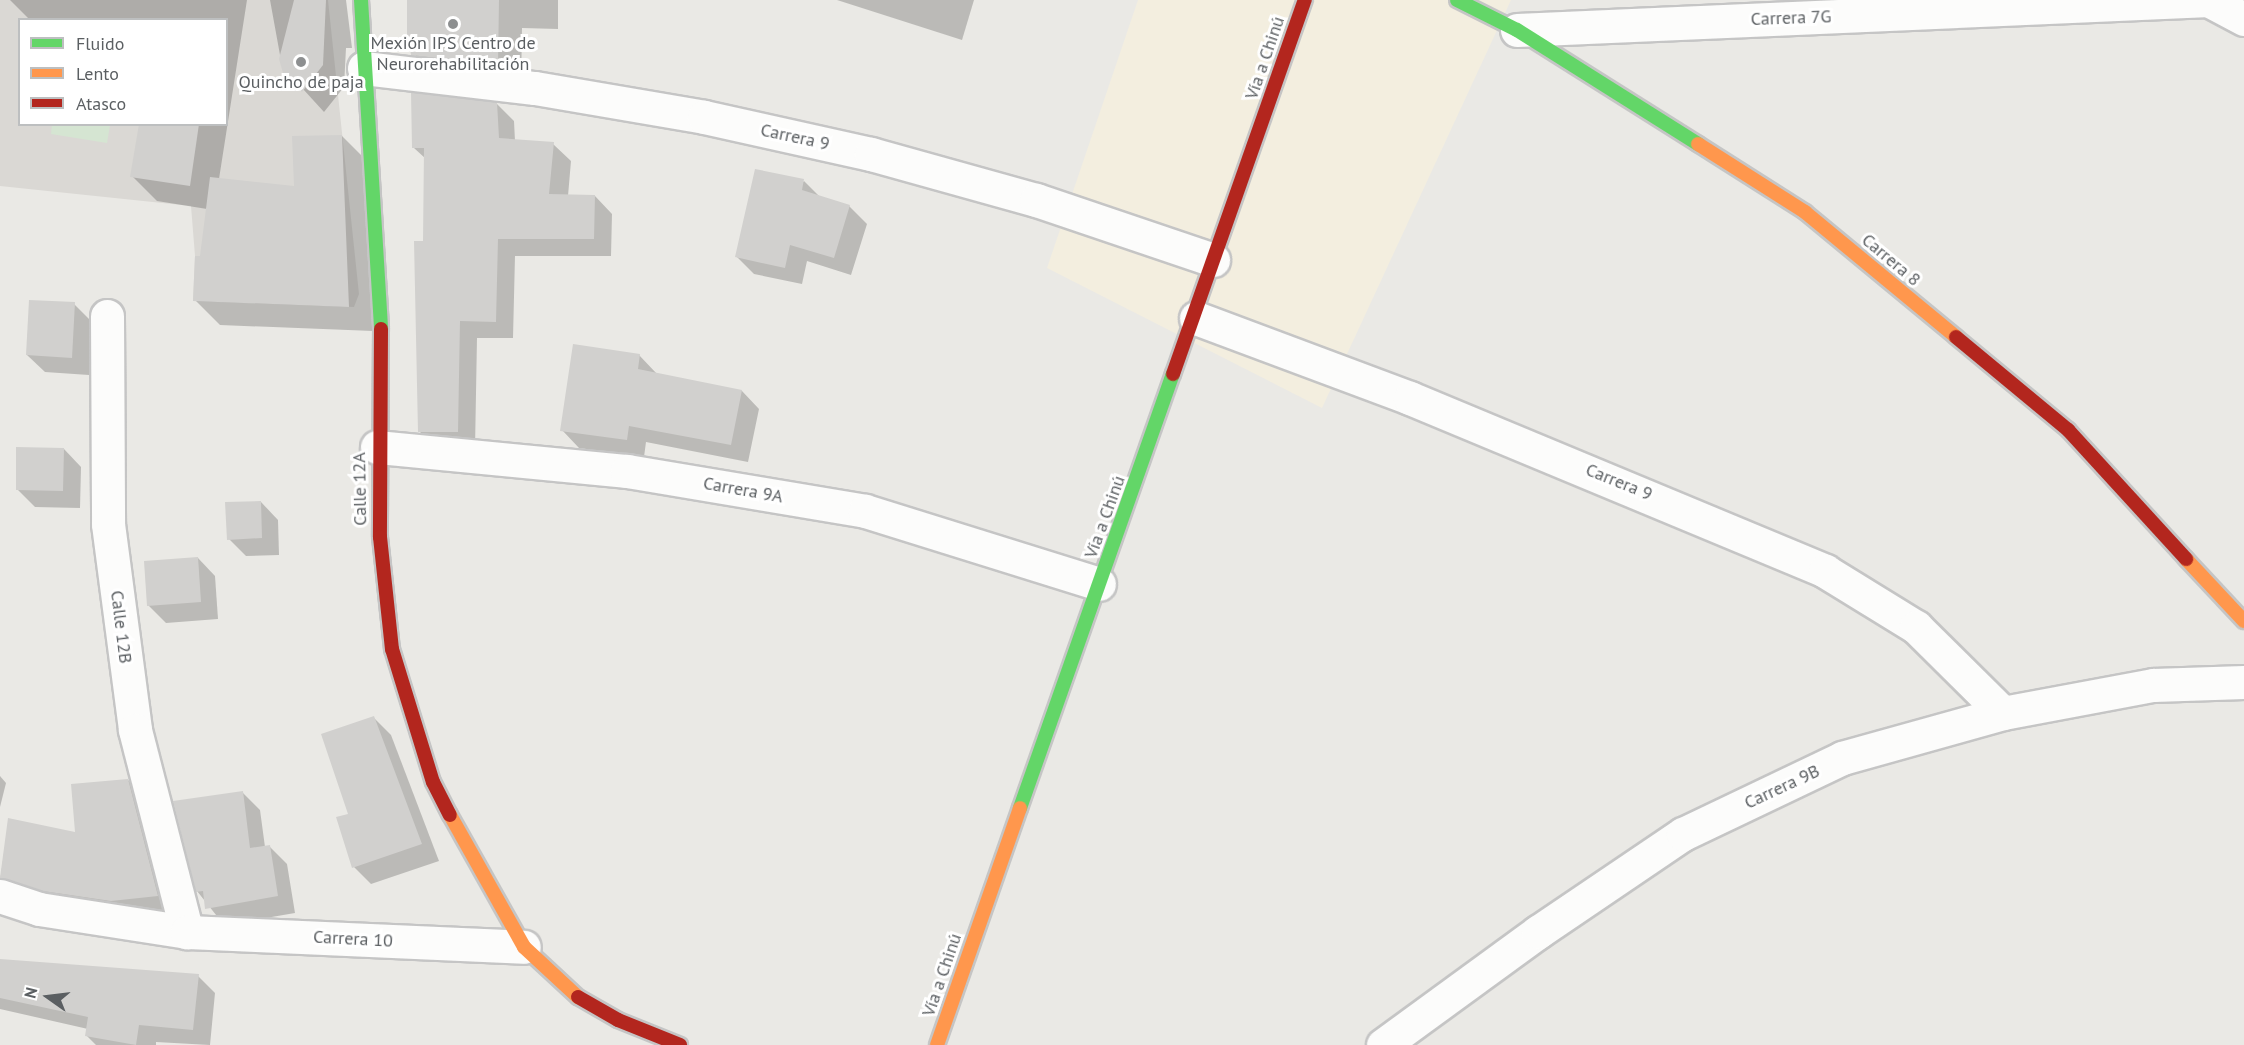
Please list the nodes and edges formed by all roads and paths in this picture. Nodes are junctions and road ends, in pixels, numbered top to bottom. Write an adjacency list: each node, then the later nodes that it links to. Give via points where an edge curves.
1 (360, 0): 7 (street, Calle 12A)
2 (1305, 0): 8 (street, Vía a Chinú)
3 (1457, 0): 6 (street, Carrera 8)
4 (2208, 0): 5 (street); 6 (street, Carrera 7G)
5 (2244, 19)
6 (1517, 30): 13 (street, Carrera 8, via 1805,212 2067,430)
7 (364, 68): 8 (street, Carrera 9, via 535,88 704,117 871,154 1036,200); 11 (street, Calle 12A, via 381,294)
8 (1213, 260): 10 (street, Vía a Chinú)
9 (107, 316): 17 (street, Calle 12B, via 108,524 135,730)
10 (1196, 318): 12 (street, Vía a Chinú); 15 (street, Carrera 9, via 1410,398 1826,571 1916,627)
11 (377, 447): 12 (street, Carrera 9A, via 627,471 866,511); 18 (street, Calle 12A, via 385,601 403,693 433,782 477,869)
12 (1099, 584): 20 (street, Vía a Chinú)
13 (2244, 621)
14 (2244, 682): 15 (street, Carrera 9B, via 2153,685)
15 (2003, 713): 21 (street, Carrera 9B, via 1842,758 1683,834 1538,932)
16 (0, 896): 17 (street, Carrera 10, via 39,909)
17 (187, 932): 18 (street, Carrera 10)
18 (524, 947): 19 (street, via 571,993 618,1020)
19 (680, 1045)
20 (937, 1045)
21 (1383, 1045)

